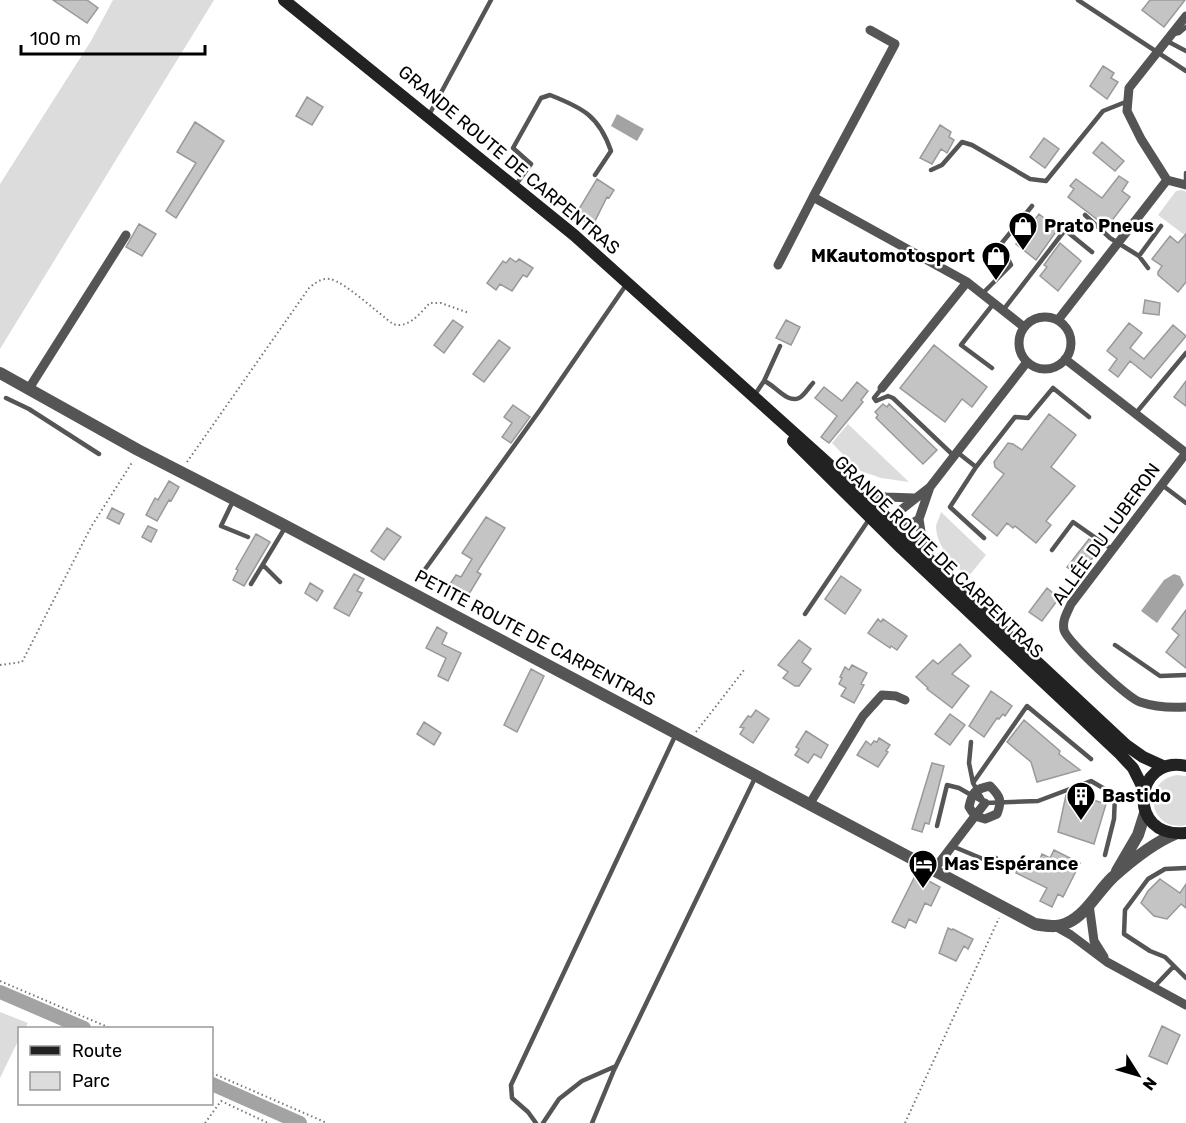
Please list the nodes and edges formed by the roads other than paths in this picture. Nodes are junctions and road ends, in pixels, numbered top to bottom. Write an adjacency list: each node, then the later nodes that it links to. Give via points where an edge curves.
1 (284, 0): 12 (main road, GRANDE ROUTE DE CARPENTRAS)
2 (491, 0): 12 (lane)
3 (1078, 0): 9 (lane)
4 (1186, 16): 7 (street)
5 (1186, 27): 7 (lane)
6 (870, 30): 19 (street, via 895,44)
7 (1169, 37): 8 (lane); 9 (street)
8 (1186, 51)
9 (1156, 53): 10 (lane); 11 (street, via 1129,88)
10 (1186, 71)
11 (1128, 101): 13 (lane, via 1103,111 1046,181 1030,179 963,142 942,165); 16 (street, via 1127,111)
12 (429, 116): 18 (main road, GRANDE ROUTE DE CARPENTRAS)
13 (931, 170)
14 (1186, 173): 17 (lane)
15 (595, 175): 18 (lane, via 611,151 604,130 579,107 550,94 541,98 513,148 531,164)
16 (1167, 180): 17 (street); 24 (street)
17 (1186, 185)
18 (515, 186): 29 (main road, GRANDE ROUTE DE CARPENTRAS)
19 (813, 197): 27 (street); 30 (street)
20 (1032, 206): 31 (lane, via 1000,244 1011,265)
21 (1085, 215): 24 (lane)
22 (1161, 226): 26 (lane)
23 (126, 235): 46 (street)
24 (1119, 242): 26 (lane); 34 (street)
25 (1092, 252): 33 (lane, via 1065,230)
26 (1139, 256): 28 (lane)
27 (778, 265)
28 (1148, 268)
29 (628, 282): 37 (main road, GRANDE ROUTE DE CARPENTRAS); 72 (lane)
30 (967, 282): 31 (street); 45 (street)
31 (982, 294): 32 (street)
32 (994, 303): 33 (street); 41 (lane, via 961,345)
33 (1003, 310): 35 (street)
34 (1058, 320): 35 (street, via 1044,316); 39 (street, via 1071,342)
35 (1024, 327): 40 (street, via 1019,348)
36 (780, 346): 43 (lane)
37 (705, 353): 47 (main road, GRANDE ROUTE DE CARPENTRAS); 59 (main road, GRANDE ROUTE DE CARPENTRAS)
38 (1186, 353): 49 (lane)
39 (1065, 359): 40 (street, via 1042,369); 49 (street, ALLÉE DU LUBERON)
40 (1027, 362): 53 (street)
41 (992, 368)
42 (0, 373): 46 (street, PETITE ROUTE DE CARPENTRAS)
43 (764, 381): 44 (lane, via 793,399); 47 (lane)
44 (813, 383)
45 (882, 388): 53 (lane, via 874,398 876,401 893,398)
46 (28, 390): 58 (street, PETITE ROUTE DE CARPENTRAS)
47 (754, 396): 59 (main road, GRANDE ROUTE DE CARPENTRAS)
48 (6, 398): 52 (lane)
49 (1136, 413): 51 (street, ALLÉE DU LUBERON)
50 (1089, 417): 54 (lane, via 1053,388 1028,418 1015,417)
51 (1186, 453): 55 (street, ALLÉE DU LUBERON)
52 (99, 454)
53 (955, 454): 54 (lane); 56 (street)
54 (976, 467): 66 (lane, via 950,507)
55 (1162, 485): 60 (lane); 69 (street, ALLÉE DU LUBERON)
56 (930, 487): 57 (street); 62 (street)
57 (914, 498): 59 (street); 64 (street)
58 (234, 500): 63 (street, PETITE ROUTE DE CARPENTRAS); 65 (lane, via 221,526)
59 (860, 500): 61 (main road, GRANDE ROUTE DE CARPENTRAS); 64 (main road, GRANDE ROUTE DE CARPENTRAS)
60 (1186, 503)
61 (870, 518): 67 (main road, GRANDE ROUTE DE CARPENTRAS); 75 (lane)
62 (919, 519): 64 (street); 70 (street, via 923,545)
63 (286, 526): 71 (lane); 80 (street, PETITE ROUTE DE CARPENTRAS)
64 (894, 528): 67 (street); 70 (main road, GRANDE ROUTE DE CARPENTRAS)
65 (248, 537)
66 (984, 538)
67 (901, 548): 87 (main road, GRANDE ROUTE DE CARPENTRAS, via 1120,754)
68 (1052, 550): 69 (lane, via 1073,522)
69 (1113, 550): 79 (street, ALLÉE DU LUBERON, via 1071,604 1064,632 1078,651 1138,701)
70 (930, 559): 84 (main road, GRANDE ROUTE DE CARPENTRAS, via 1126,745)
71 (263, 565): 73 (lane); 74 (lane)
72 (418, 579)
73 (280, 582)
74 (251, 584)
75 (805, 614)
76 (1115, 645): 77 (lane, via 1160,676)
77 (1186, 675)
78 (904, 700): 90 (street, via 882,695 864,716)
79 (1186, 707)
80 (676, 733): 85 (street, PETITE ROUTE DE CARPENTRAS); 109 (lane, via 511,1085 512,1098)
81 (971, 742): 86 (lane, via 969,763)
82 (1091, 759): 86 (lane, via 1027,706)
83 (1185, 765): 84 (main road)
84 (1165, 767): 87 (main road, via 1156,772)
85 (756, 775): 90 (street, PETITE ROUTE DE CARPENTRAS); 108 (lane)
86 (974, 789): 88 (street, via 990,786); 89 (lane); 92 (street, via 969,807); 93 (lane, via 947,785)
87 (1144, 790): 91 (main road, GRANDE ROUTE DE CARPENTRAS)
88 (1001, 802): 89 (lane); 92 (street, via 997,814 985,819); 96 (lane, via 1038,801 1091,781 1115,795)
89 (985, 803): 92 (street)
90 (809, 804): 99 (street, PETITE ROUTE DE CARPENTRAS)
91 (1145, 813): 94 (main road, via 1162,831); 100 (street, via 1138,835)
92 (975, 816): 95 (street)
93 (937, 826)
94 (1180, 834): 100 (street, via 1160,840)
95 (952, 846): 97 (lane, via 983,859); 99 (street)
96 (1105, 855)
97 (996, 858)
98 (1186, 868): 104 (lane, via 1165,869 1148,879 1125,910 1124,934 1164,957)
99 (933, 871): 102 (street, PETITE ROUTE DE CARPENTRAS, via 1035,924)
100 (1113, 877): 101 (street)
101 (1089, 904): 102 (street, via 1076,918); 103 (street, via 1094,941)
102 (1056, 926): 103 (street, PETITE ROUTE DE CARPENTRAS)
103 (1107, 962): 106 (street, PETITE ROUTE DE CARPENTRAS)
104 (1173, 967): 105 (lane); 106 (lane)
105 (1186, 978)
106 (1153, 988): 107 (street, PETITE ROUTE DE CARPENTRAS)
107 (1186, 1005)
108 (616, 1066): 110 (lane, via 582,1081 559,1098); 111 (lane)
109 (536, 1123)
110 (543, 1123)
111 (592, 1123)

